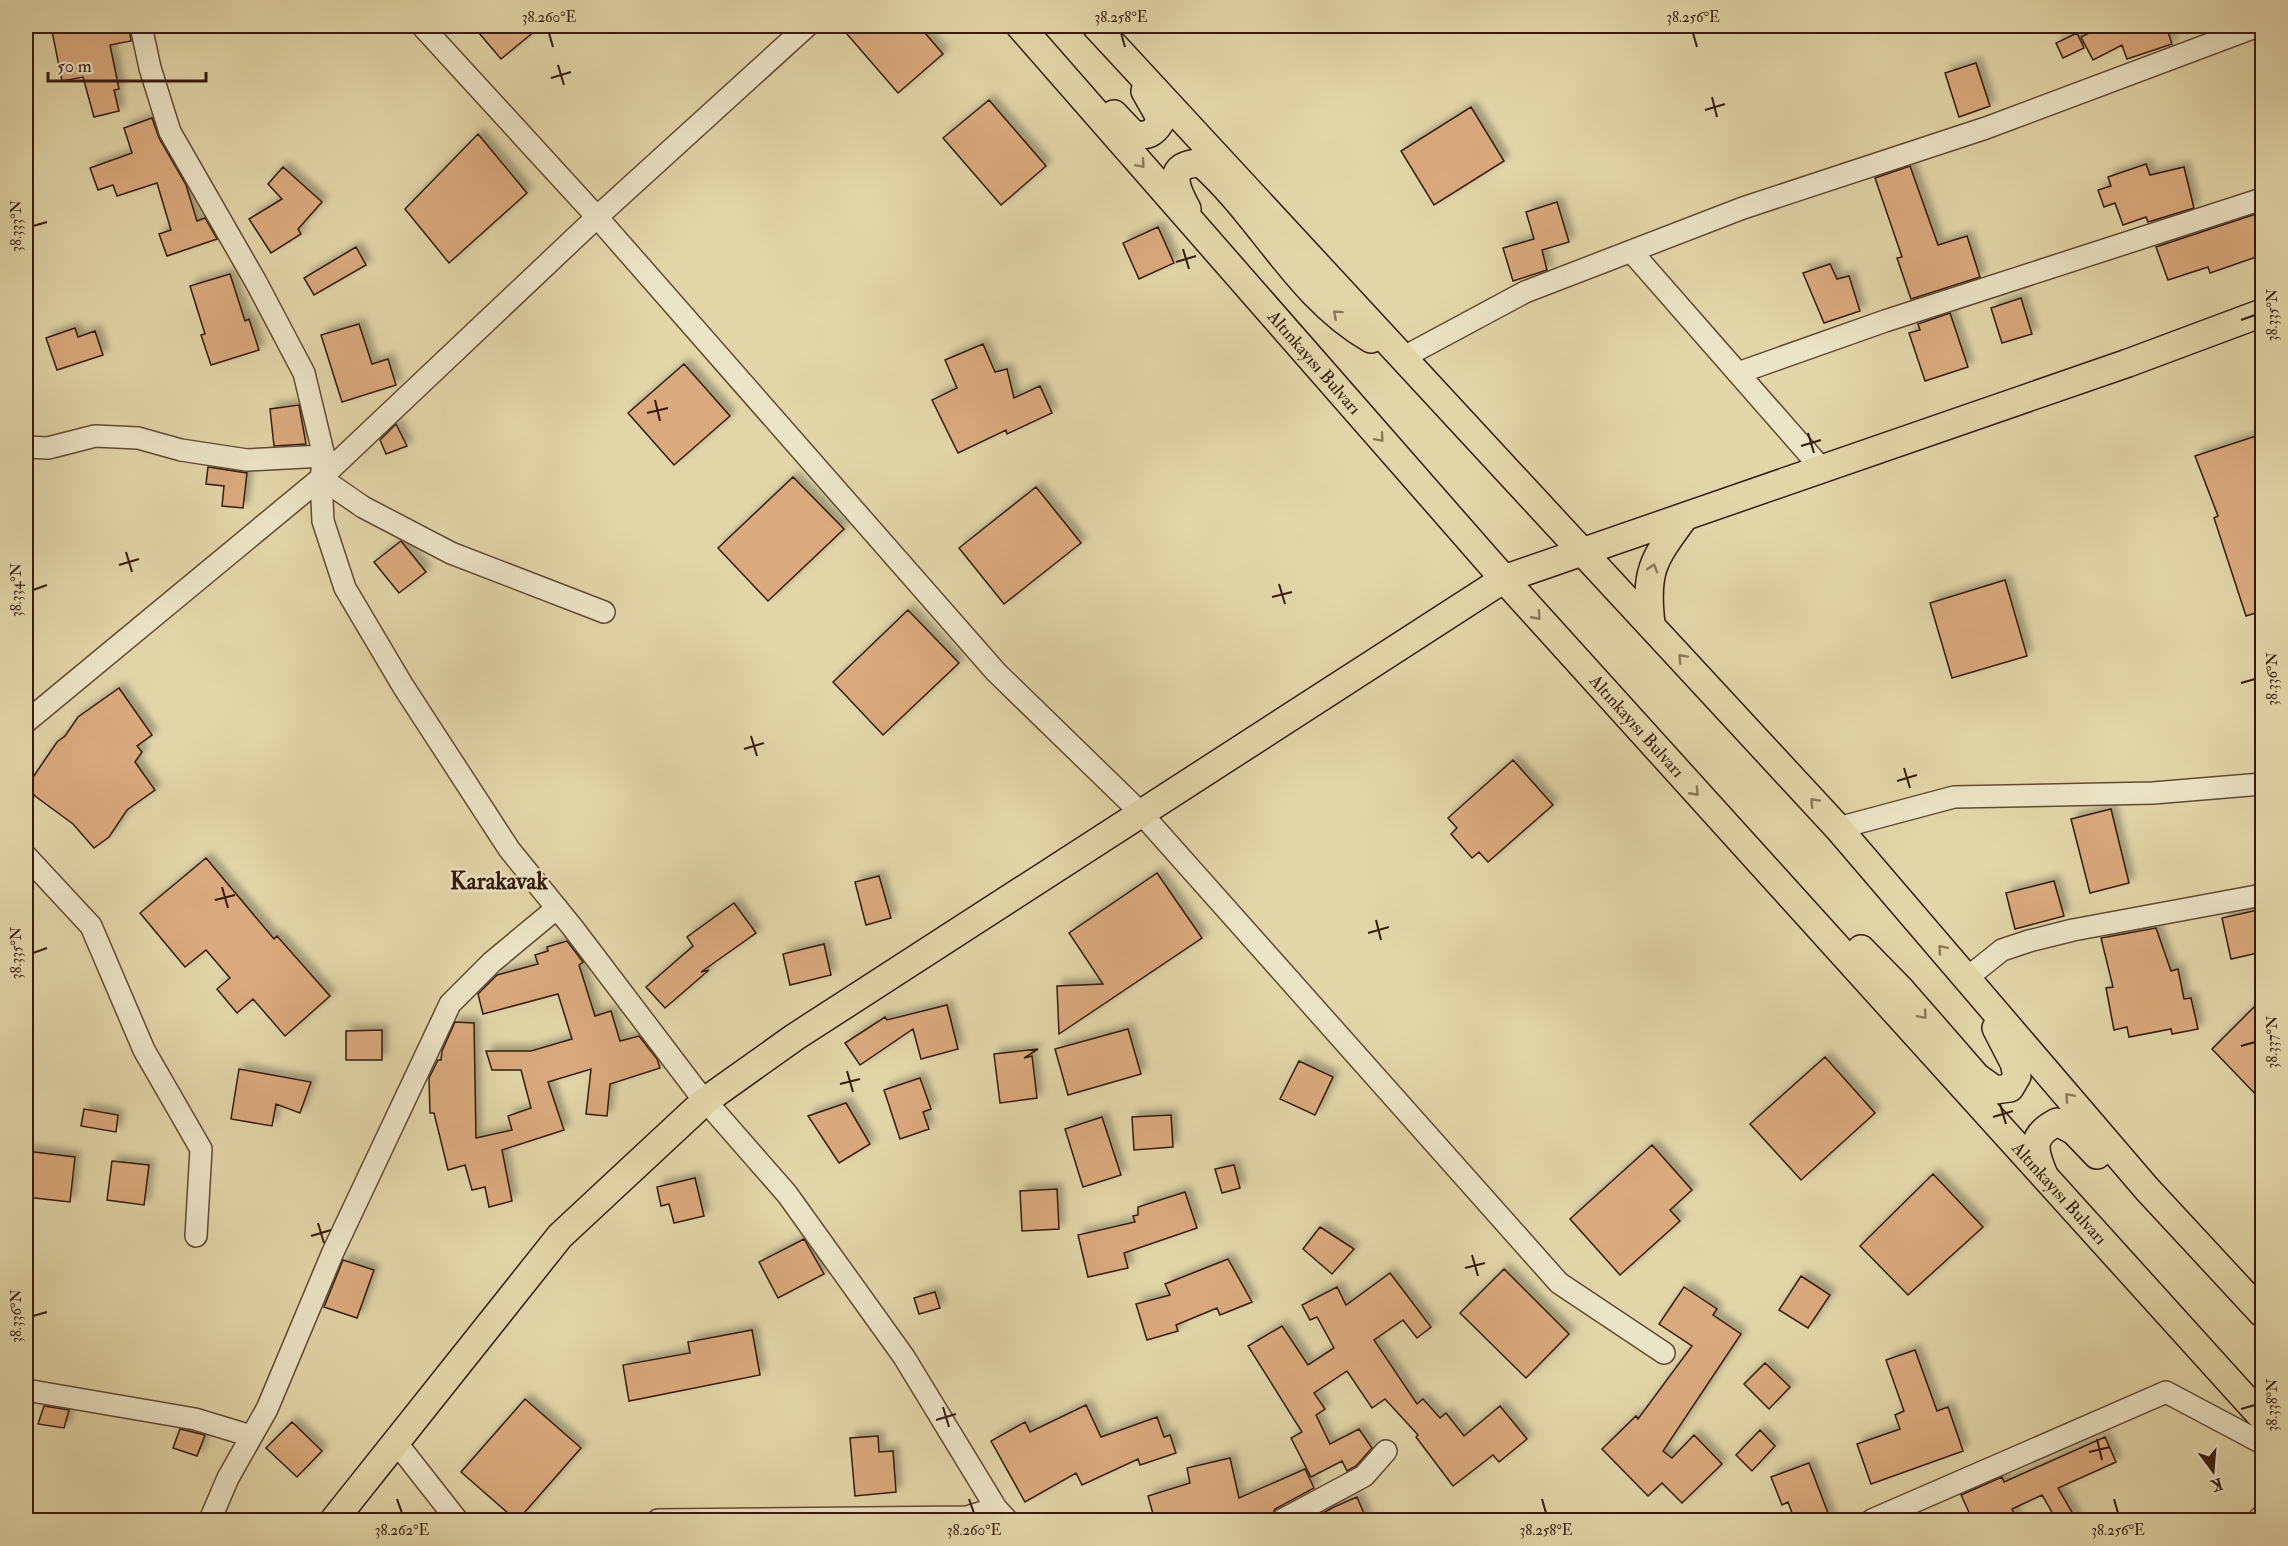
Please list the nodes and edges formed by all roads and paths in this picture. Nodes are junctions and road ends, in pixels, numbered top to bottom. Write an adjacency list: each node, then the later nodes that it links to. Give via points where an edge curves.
1 (141, 26): 16 (street, via 171,132 304,373)
2 (422, 26): 9 (street)
3 (807, 26): 9 (street)
4 (1020, 26): 10 (main road, Altınkayısı Bulvarı, one-way to 10)
5 (1035, 26): 7 (main road, via 1122,124 1134,135 1146,136 1160,123 1158,114)
6 (2258, 26): 11 (street, via 1986,128 1743,208)
7 (1102, 32): 13 (main road)
8 (2262, 200): 14 (street, via 1885,321)
9 (597, 217): 18 (street); 26 (street, via 996,672)
10 (1199, 230): 13 (main road, one-way to 10, via 1353,328 1318,297 1214,175 1201,163 1190,163 1179,170 1175,179); 21 (main road, Altınkayısı Bulvarı, one-way to 21)
11 (1631, 251): 13 (street, via 1525,292); 14 (street)
12 (2262, 313): 17 (main road)
13 (1404, 357): 20 (main road)
14 (1737, 373): 17 (street)
15 (26, 447): 16 (street, via 48,448 95,436 138,438 181,450 247,460)
16 (324, 456): 18 (street)
17 (1822, 469): 19 (main road)
18 (321, 478): 22 (street, via 363,507 451,553); 24 (street); 31 (street, via 323,521 345,588 403,686 509,849)
19 (1683, 519): 20 (main road); 23 (main road, one-way to 19, via 1647,590 1653,565)
20 (1586, 553): 21 (main road); 23 (main road)
21 (1504, 579): 26 (main road); 29 (main road, Altınkayısı Bulvarı, one-way to 29)
22 (604, 612)
23 (1651, 624): 27 (main road, one-way to 23)
24 (26, 722)
25 (2262, 784): 27 (street, via 2153,793 1954,797)
26 (1142, 813): 33 (main road, via 795,1037); 37 (street, via 1559,1283)
27 (1838, 828): 32 (main road, one-way to 27)
28 (26, 856): 35 (street, via 91,926 144,1050 201,1149)
29 (1772, 877): 32 (main road, one-way to 32, via 1838,926 1902,991 1977,1077 1995,1090 2010,1088 2017,1076 2014,1063); 34 (main road, Altınkayısı Bulvarı)
30 (2262, 895): 32 (street, via 2029,941 2002,950)
31 (557, 908): 33 (street); 40 (street, via 492,962 450,1004 333,1252 267,1409)
32 (1967, 978): 36 (main road, one-way to 32, via 2147,1189)
33 (705, 1101): 41 (main road, via 560,1236); 44 (street, via 787,1194 904,1357)
34 (2045, 1178): 36 (main road, via 2036,1156 2036,1140 2043,1130 2058,1122 2081,1138 2213,1281); 39 (main road, Altınkayısı Bulvarı)
35 (195, 1236)
36 (2255, 1304)
37 (1664, 1353)
38 (26, 1390): 40 (street, via 195,1419)
39 (2262, 1417)
40 (251, 1436): 47 (street)
41 (395, 1441): 48 (main road); 49 (street)
42 (2262, 1443): 46 (street, via 2166,1392)
43 (1386, 1451): 51 (street, via 1364,1476)
44 (1001, 1514): 50 (street)
45 (2262, 1516): 52 (street)
46 (1878, 1520)
47 (210, 1521)
48 (334, 1521)
49 (457, 1521)
50 (658, 1521)
51 (1282, 1521)
52 (2258, 1521)

